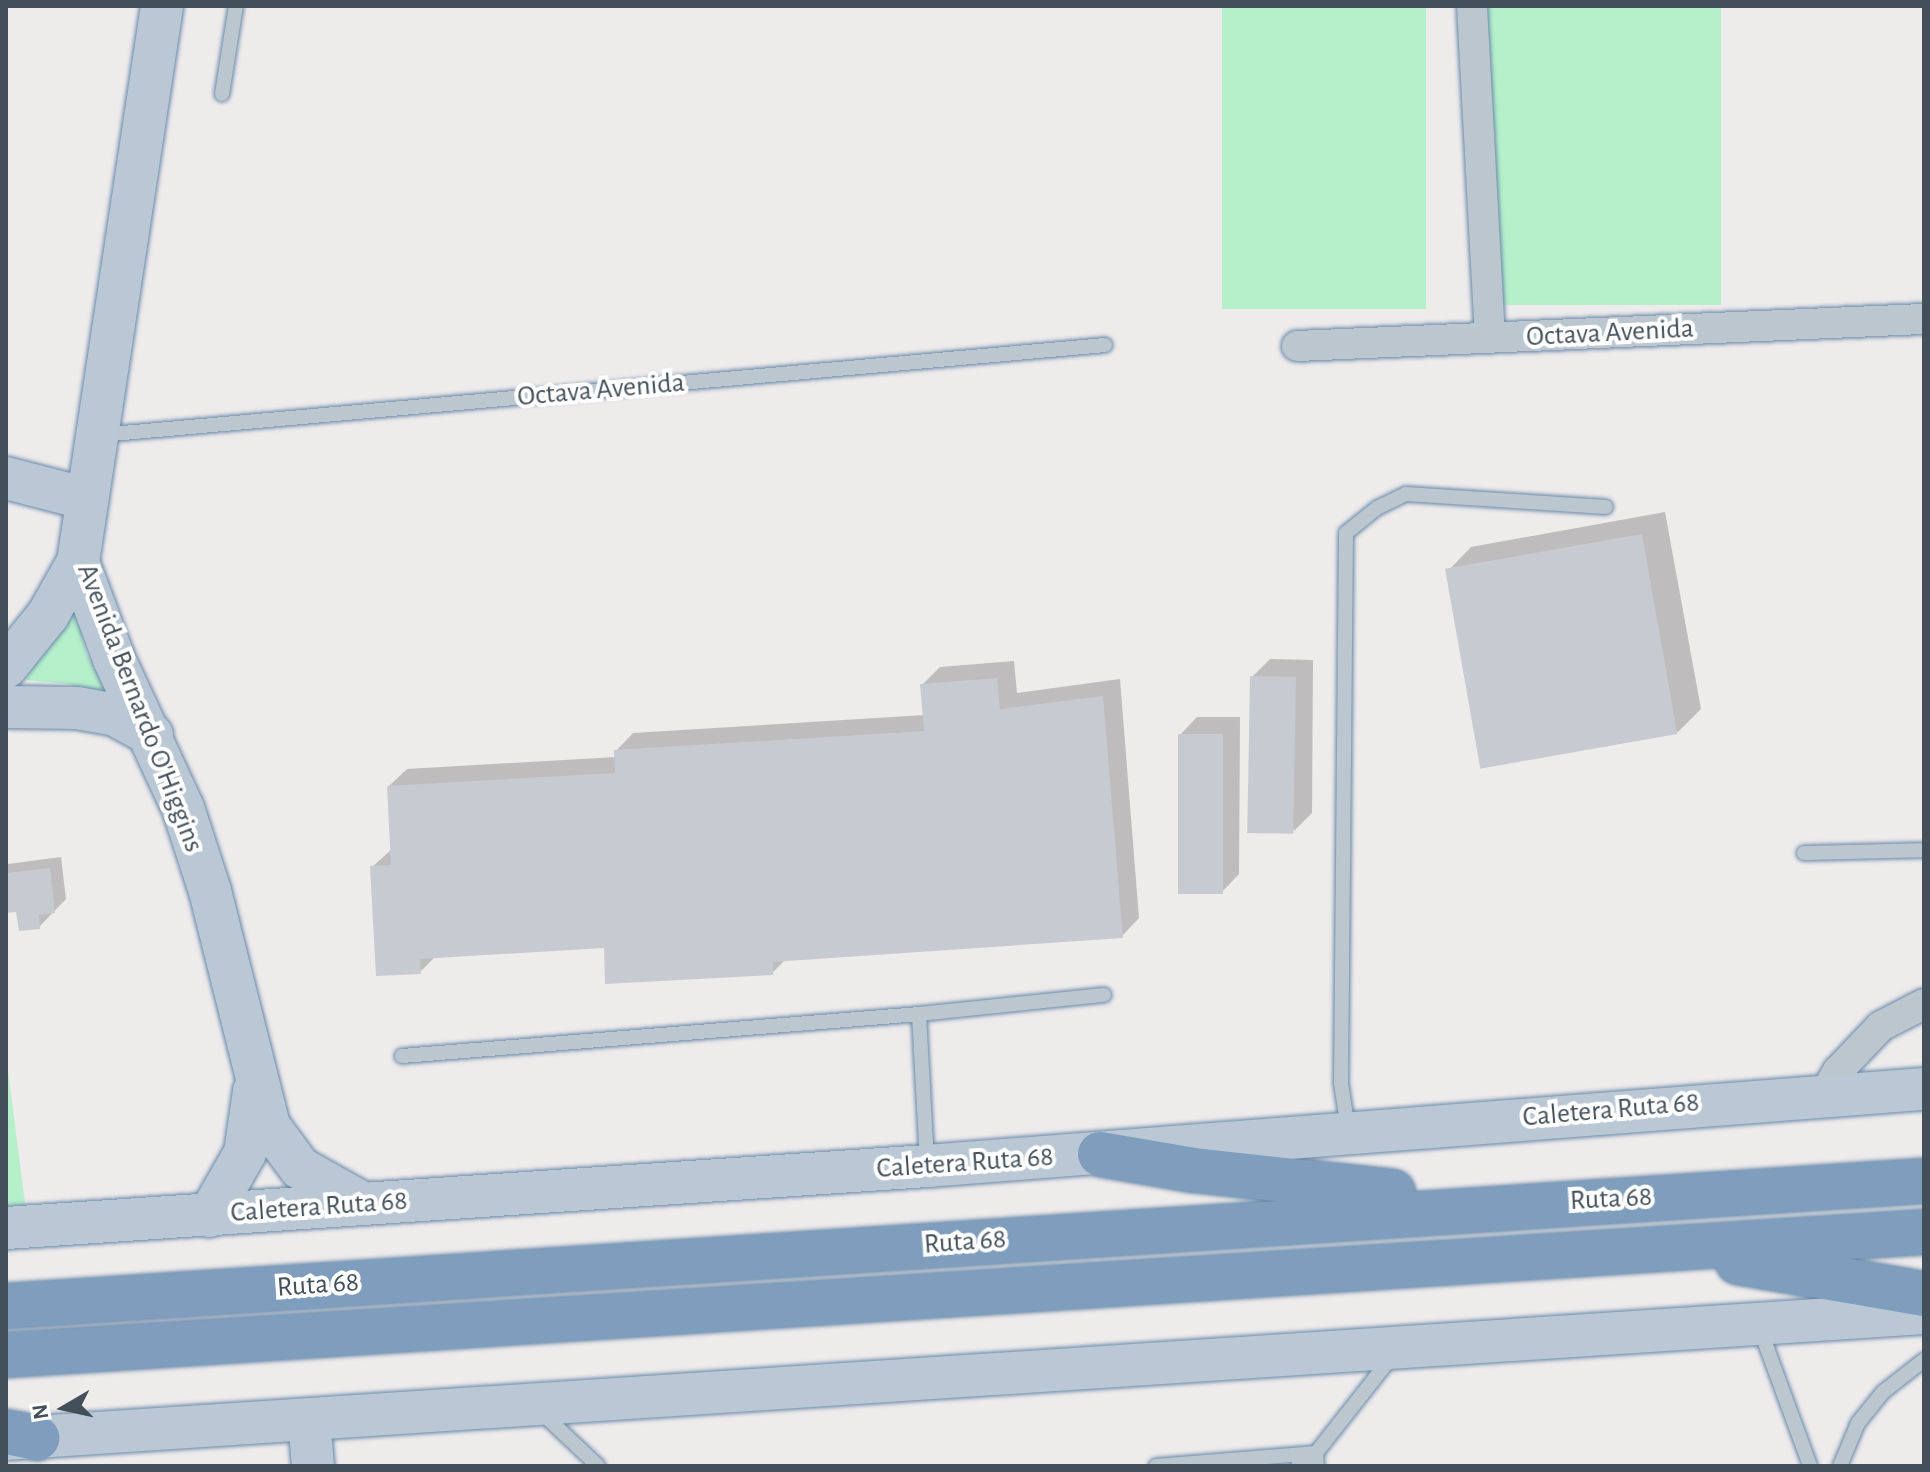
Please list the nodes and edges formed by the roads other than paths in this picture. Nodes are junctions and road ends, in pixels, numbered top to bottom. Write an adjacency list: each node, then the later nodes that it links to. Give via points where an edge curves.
1 (162, 6): 9 (main road, Avenida Bernardo O'Higgins)
2 (236, 6): 4 (lane)
3 (1472, 6): 6 (street)
4 (222, 94)
5 (1924, 319): 6 (street, Octava Avenida)
6 (1490, 338): 8 (street, Octava Avenida)
7 (1105, 345): 9 (lane, Octava Avenida)
8 (1297, 346)
9 (96, 435): 11 (main road, Avenida Bernardo O'Higgins)
10 (6, 478): 11 (main road)
11 (87, 499): 13 (main road, Avenida Bernardo O'Higgins)
12 (1606, 507): 26 (lane, via 1406,494 1377,508 1346,533 1341,1083)
13 (78, 562): 14 (main road, via 48,615); 16 (main road, Avenida Bernardo O'Higgins, via 114,659)
14 (6, 667)
15 (6, 707): 16 (main road, via 77,708 115,715)
16 (152, 735): 23 (main road, Avenida Bernardo O'Higgins, via 210,891)
17 (1924, 850): 18 (lane)
18 (1804, 853)
19 (1104, 995): 21 (lane)
20 (1924, 1004): 25 (street, via 1881,1026 1838,1071)
21 (919, 1014): 22 (lane); 28 (lane)
22 (402, 1056)
23 (253, 1074): 30 (main road, Avenida Bernardo O'Higgins, via 269,1126 284,1149 319,1182); 32 (main road, Avenida Bernardo O'Higgins, via 252,1127 245,1153)
24 (1924, 1089): 25 (main road, Caletera Ruta 68)
25 (1824, 1095): 26 (main road, Caletera Ruta 68)
26 (1349, 1133): 27 (main road, Caletera Ruta 68)
27 (1100, 1154): 28 (main road, Caletera Ruta 68); 31 (highway, via 1288,1182)
28 (927, 1166): 30 (main road, Caletera Ruta 68)
29 (1924, 1181): 31 (highway, Ruta 68)
30 (362, 1203): 32 (main road, Caletera Ruta 68)
31 (1547, 1203): 37 (highway, Ruta 68)
32 (209, 1216): 33 (main road, Caletera Ruta 68)
33 (6, 1228)
34 (1924, 1232): 35 (highway, Ruta 68)
35 (1632, 1250): 36 (highway, via 1762,1265); 41 (highway, Ruta 68)
36 (1924, 1294)
37 (6, 1306)
38 (1924, 1313): 39 (main road)
39 (1759, 1325): 40 (main road); 51 (lane)
40 (1398, 1348): 43 (main road); 46 (lane)
41 (6, 1355)
42 (1924, 1360): 52 (lane, via 1883,1392 1858,1423)
43 (536, 1407): 44 (main road); 48 (lane)
44 (309, 1420): 45 (main road); 47 (main road)
45 (16, 1436)
46 (1316, 1460): 49 (lane); 50 (lane)
47 (313, 1466)
48 (598, 1466)
49 (1156, 1466)
50 (1298, 1466)
51 (1810, 1466)
52 (1840, 1466)

